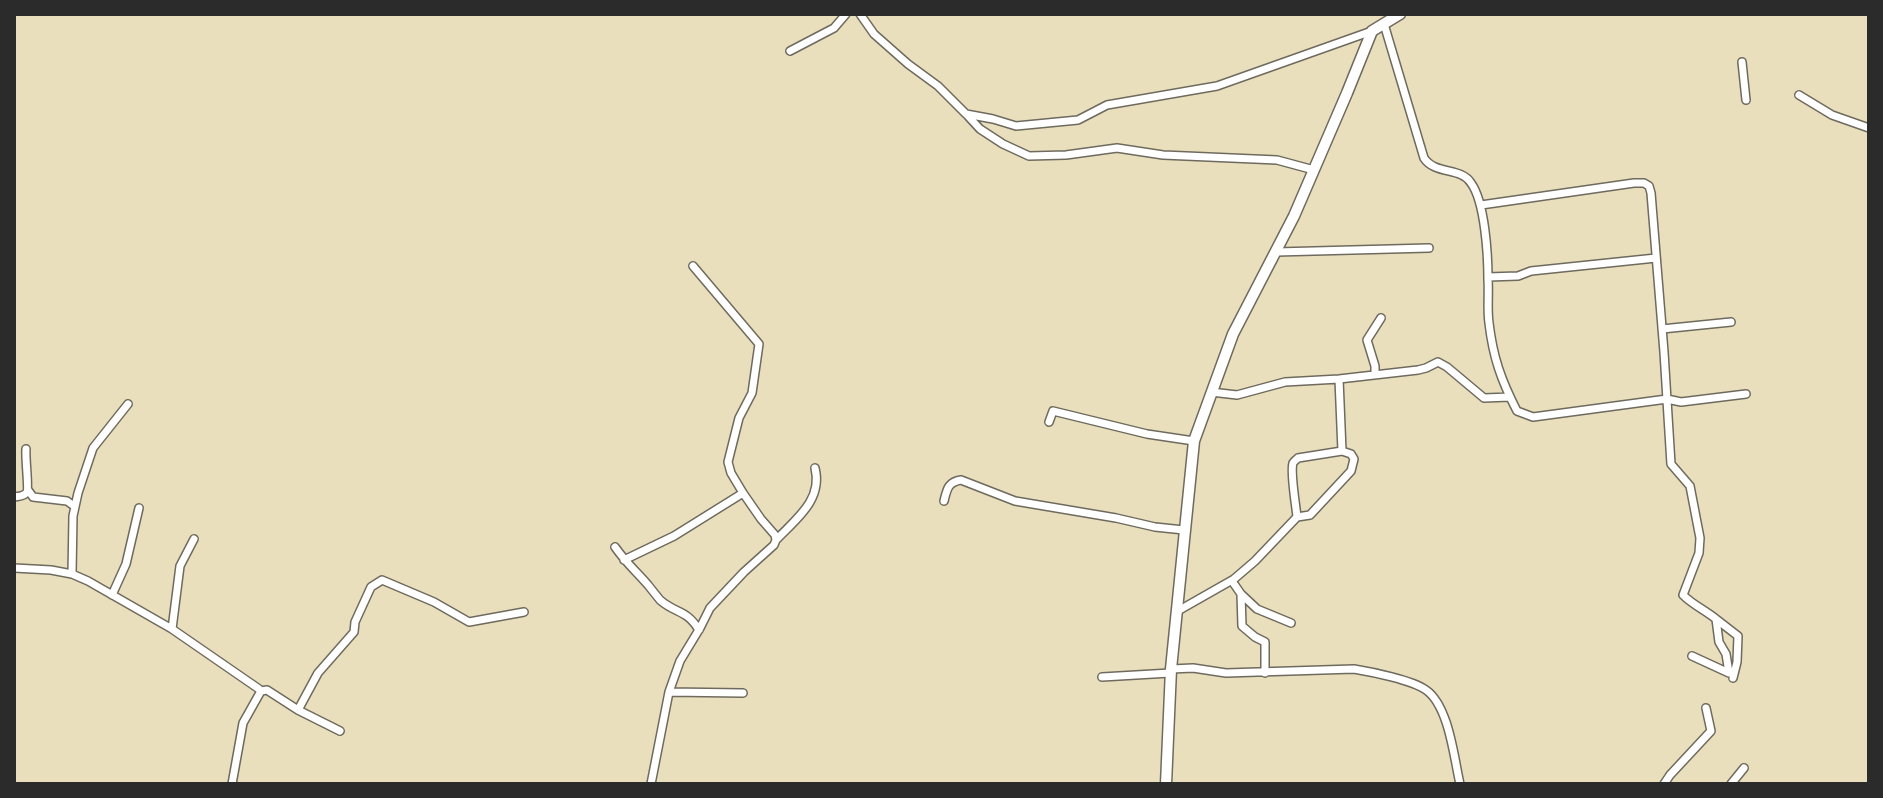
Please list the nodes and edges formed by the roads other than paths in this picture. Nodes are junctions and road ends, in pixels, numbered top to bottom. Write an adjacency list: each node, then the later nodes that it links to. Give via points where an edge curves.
1 (846, 14): 6 (street, via 834,28)
2 (860, 14): 10 (street, via 874,34)
3 (1400, 14): 4 (street)
4 (1384, 24): 5 (street); 13 (street, via 1424,158 1434,168 1468,178)
5 (1372, 31): 10 (street, via 1217,86 1107,105 1078,120 1016,126); 12 (street)
6 (790, 51)
7 (1742, 62): 9 (street)
8 (1799, 95): 11 (street, via 1832,115)
9 (1746, 100)
10 (966, 114): 12 (street, via 980,129 1029,156 1117,148 1277,160)
11 (1869, 128)
12 (1314, 170): 15 (street)
13 (1481, 205): 16 (street, via 1644,183 1651,193); 18 (street)
14 (1429, 248): 15 (street)
15 (1276, 252): 24 (street, via 1233,334)
16 (1656, 258): 18 (street); 21 (street)
17 (693, 266): 35 (street, via 759,344 752,393 739,418 728,462)
18 (1488, 277): 26 (street, via 1497,368)
19 (1381, 318): 22 (street, via 1367,340)
20 (1731, 322): 21 (street)
21 (1662, 329): 27 (street)
22 (1375, 375): 23 (street); 26 (street, via 1438,362 1484,398)
23 (1339, 379): 24 (street, via 1285,382 1237,395); 32 (street)
24 (1211, 392): 30 (street)
25 (1746, 394): 27 (street)
26 (1510, 397): 27 (street, via 1517,411 1533,417)
27 (1667, 399): 53 (street, via 1671,464 1690,486 1700,538 1683,595)
28 (128, 404): 38 (street, via 93,448)
29 (1049, 422): 30 (street, via 1053,411)
30 (1194, 441): 41 (street)
31 (26, 449): 34 (street)
32 (1342, 451): 40 (street, via 1354,459 1351,471 1310,515); 40 (street, via 1295,460)
33 (815, 468): 43 (street, via 813,497)
34 (28, 490): 36 (street); 38 (street, via 33,497)
35 (743, 493): 43 (street); 45 (street)
36 (14, 497)
37 (944, 501): 41 (street, via 948,486 961,480 1015,501)
38 (74, 506): 47 (street)
39 (139, 508): 50 (street, via 126,564)
40 (1297, 517): 48 (street)
41 (1184, 530): 52 (street)
42 (194, 539): 55 (street, via 180,566)
43 (776, 540): 56 (street, via 710,608)
44 (615, 547): 45 (street)
45 (624, 560): 56 (street, via 661,600 691,617)
46 (14, 568): 47 (street)
47 (72, 574): 50 (street)
48 (1232, 581): 49 (street); 52 (street)
49 (1241, 594): 54 (street, via 1257,609); 59 (street, via 1242,626 1265,642)
50 (112, 595): 55 (street)
51 (524, 612): 66 (street, via 469,622 382,580 371,587 354,632 318,673)
52 (1176, 612): 58 (street)
53 (1716, 619): 57 (street, via 1729,673); 61 (street, via 1738,636)
54 (1291, 623)
55 (172, 629): 62 (street)
56 (699, 630): 63 (street)
57 (1692, 656)
58 (1171, 672): 59 (street, via 1193,668); 60 (street); 71 (street)
59 (1265, 673): 72 (street, via 1354,669 1425,689 1444,715)
60 (1102, 677)
61 (1733, 678)
62 (261, 691): 66 (street); 69 (street, via 243,723)
63 (669, 692): 64 (street); 70 (street)
64 (743, 693)
65 (1706, 708): 73 (street, via 1711,731)
66 (298, 710): 67 (street)
67 (340, 731)
68 (1744, 768): 74 (street)
69 (232, 784)
70 (651, 784)
71 (1166, 784)
72 (1460, 784)
73 (1664, 784)
74 (1731, 784)

